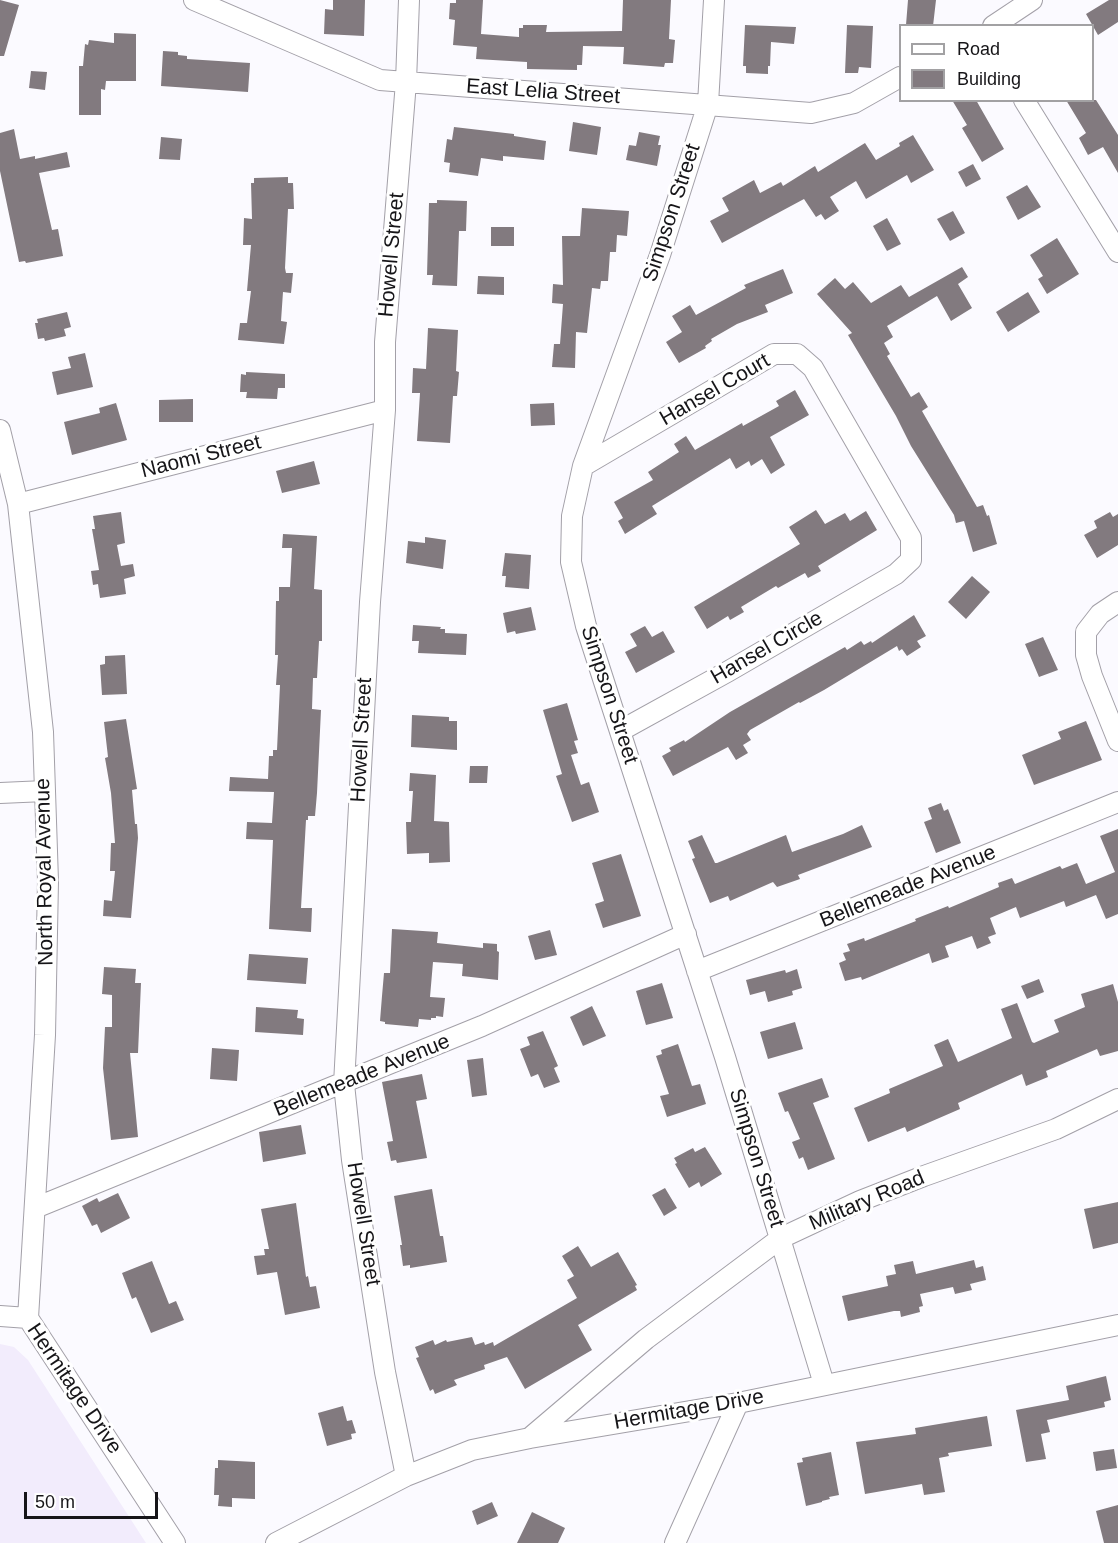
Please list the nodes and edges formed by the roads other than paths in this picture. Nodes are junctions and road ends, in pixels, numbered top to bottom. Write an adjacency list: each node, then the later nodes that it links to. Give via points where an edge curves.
1 (194, 0): 7 (street, East Lelia Street, via 380,80)
2 (409, 0): 7 (street, Howell Street)
3 (714, 0): 9 (street, Simpson Street)
4 (1032, 0): 5 (street)
5 (996, 24)
6 (899, 78): 9 (street, East Lelia Street, via 854,103 811,112)
7 (406, 82): 9 (street, East Lelia Street); 11 (street, Howell Street, via 385,342)
8 (1025, 102): 10 (street)
9 (708, 104): 13 (street, Simpson Street, via 660,255)
10 (1118, 252)
11 (385, 410): 14 (street, Naomi Street); 24 (street, Howell Street, via 370,602)
12 (0, 430): 14 (street, North Royal Avenue)
13 (583, 466): 15 (street, Hansel Court, via 774,354 797,354 813,368 901,518 911,538); 17 (street, Simpson Street, via 572,516 571,562 586,626)
14 (18, 504): 19 (street, North Royal Avenue, via 43,732)
15 (911, 560): 17 (street, Hansel Circle, via 896,574)
16 (1118, 602): 18 (street, via 1100,614 1086,632 1086,655 1092,676)
17 (620, 731): 22 (street, Simpson Street)
18 (1118, 741)
19 (45, 791): 20 (street); 26 (street, North Royal Avenue, via 46,1023)
20 (0, 793)
21 (1118, 802): 23 (street, Bellemeade Avenue)
22 (686, 934): 23 (street, Simpson Street); 24 (street, Bellemeade Avenue)
23 (698, 971): 27 (street, Simpson Street)
24 (344, 1084): 26 (street, Bellemeade Avenue); 34 (street, Howell Street, via 385,1372)
25 (1118, 1099): 27 (street, Military Road, via 1056,1130 903,1184)
26 (35, 1208): 29 (street, North Royal Avenue)
27 (781, 1238): 31 (street, Simpson Street); 33 (street, Military Road, via 645,1339)
28 (0, 1317): 29 (street, Hermitage Drive)
29 (28, 1318): 35 (street, Hermitage Drive)
30 (1118, 1325): 31 (street, Hermitage Drive)
31 (824, 1384): 32 (street, Hermitage Drive)
32 (738, 1403): 33 (street, Hermitage Drive); 37 (street)
33 (530, 1438): 34 (street, Hermitage Drive, via 472,1450)
34 (406, 1476): 36 (street, Hermitage Drive)
35 (175, 1543)
36 (276, 1543)
37 (675, 1543)

